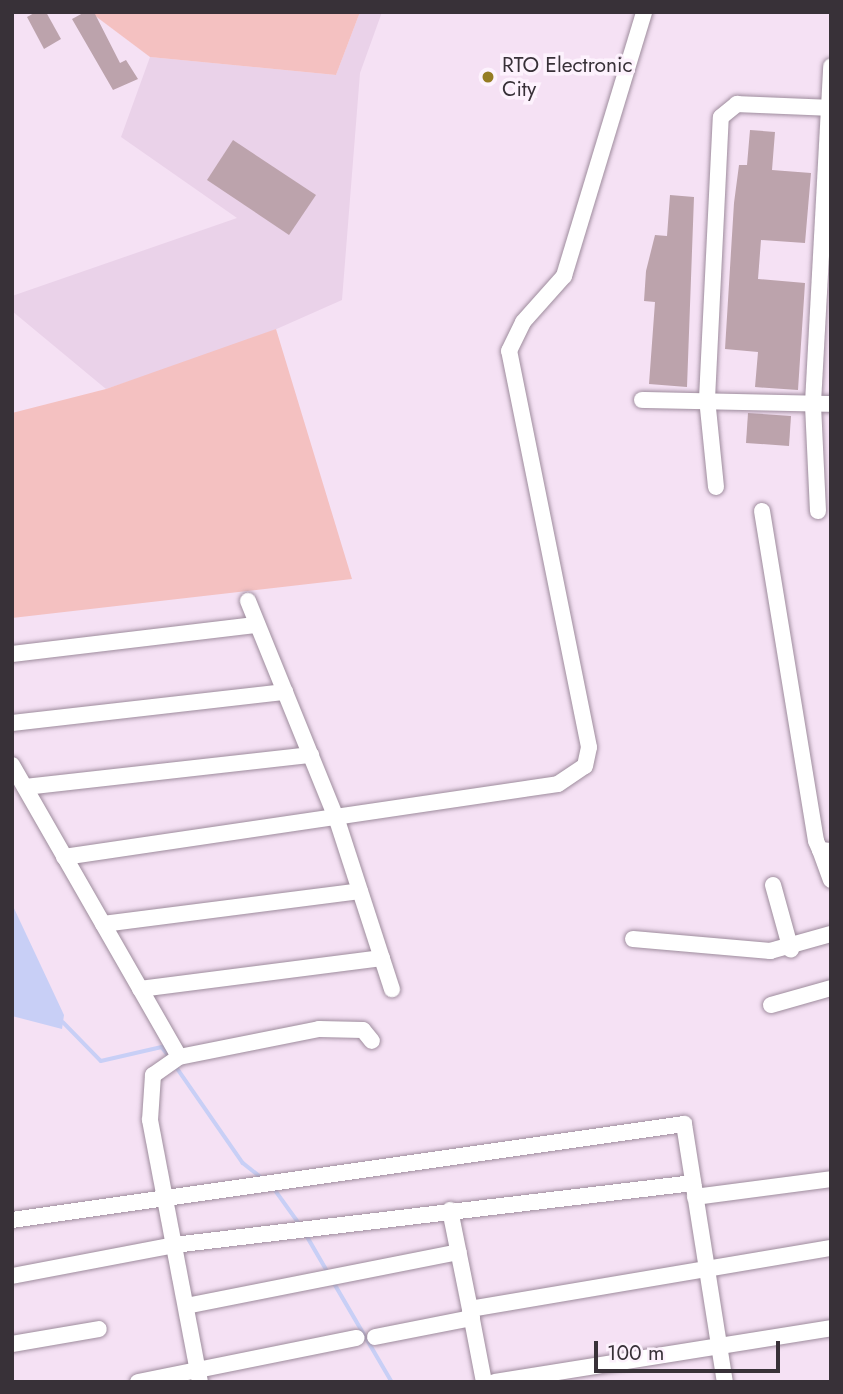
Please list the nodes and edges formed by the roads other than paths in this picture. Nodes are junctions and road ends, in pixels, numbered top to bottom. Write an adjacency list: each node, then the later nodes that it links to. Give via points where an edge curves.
1 (643, 12): 19 (street, via 564,275 523,322 509,351 589,747 585,766 558,784)
2 (831, 66): 3 (street)
3 (830, 107): 5 (street, via 737,104 722,117); 6 (street)
4 (642, 400): 5 (street)
5 (707, 400): 6 (street); 8 (street)
6 (813, 403): 7 (street); 10 (street)
7 (831, 404)
8 (716, 487)
9 (762, 511): 20 (street)
10 (818, 511)
11 (248, 601): 12 (street)
12 (257, 625): 13 (street); 14 (street)
13 (12, 654)
14 (285, 692): 15 (street); 16 (street)
15 (12, 723)
16 (311, 755): 18 (street); 19 (street)
17 (12, 765): 18 (street)
18 (24, 787): 21 (street)
19 (337, 820): 21 (street); 24 (street)
20 (825, 851): 22 (street)
21 (64, 857): 25 (street)
22 (831, 880)
23 (773, 885): 28 (street)
24 (360, 891): 25 (street); 29 (street)
25 (103, 924): 31 (street)
26 (831, 934): 28 (street)
27 (633, 939): 28 (street)
28 (791, 950)
29 (382, 958): 31 (street); 32 (street)
30 (831, 988): 33 (street)
31 (139, 989): 35 (street)
32 (392, 989)
33 (771, 1005)
34 (372, 1041): 35 (street, via 363,1030 319,1029)
35 (179, 1058): 38 (street, via 153,1075 149,1098)
36 (831, 1178): 37 (street)
37 (694, 1190): 38 (street, via 684,1124); 39 (street); 44 (street)
38 (164, 1194): 40 (street); 41 (street)
39 (450, 1210): 41 (street); 43 (street)
40 (12, 1220)
41 (174, 1245): 45 (street); 46 (street)
42 (831, 1248): 44 (street)
43 (459, 1252): 46 (street); 47 (street)
44 (705, 1265): 47 (street); 53 (street)
45 (12, 1276)
46 (186, 1306): 54 (street)
47 (471, 1314): 50 (street); 56 (street)
48 (831, 1328): 53 (street)
49 (99, 1329): 52 (street)
50 (375, 1337)
51 (357, 1338): 54 (street)
52 (12, 1344)
53 (719, 1345): 57 (street); 58 (street)
54 (199, 1377): 55 (street)
55 (138, 1382)
56 (484, 1382)
57 (495, 1382)
58 (725, 1382)

